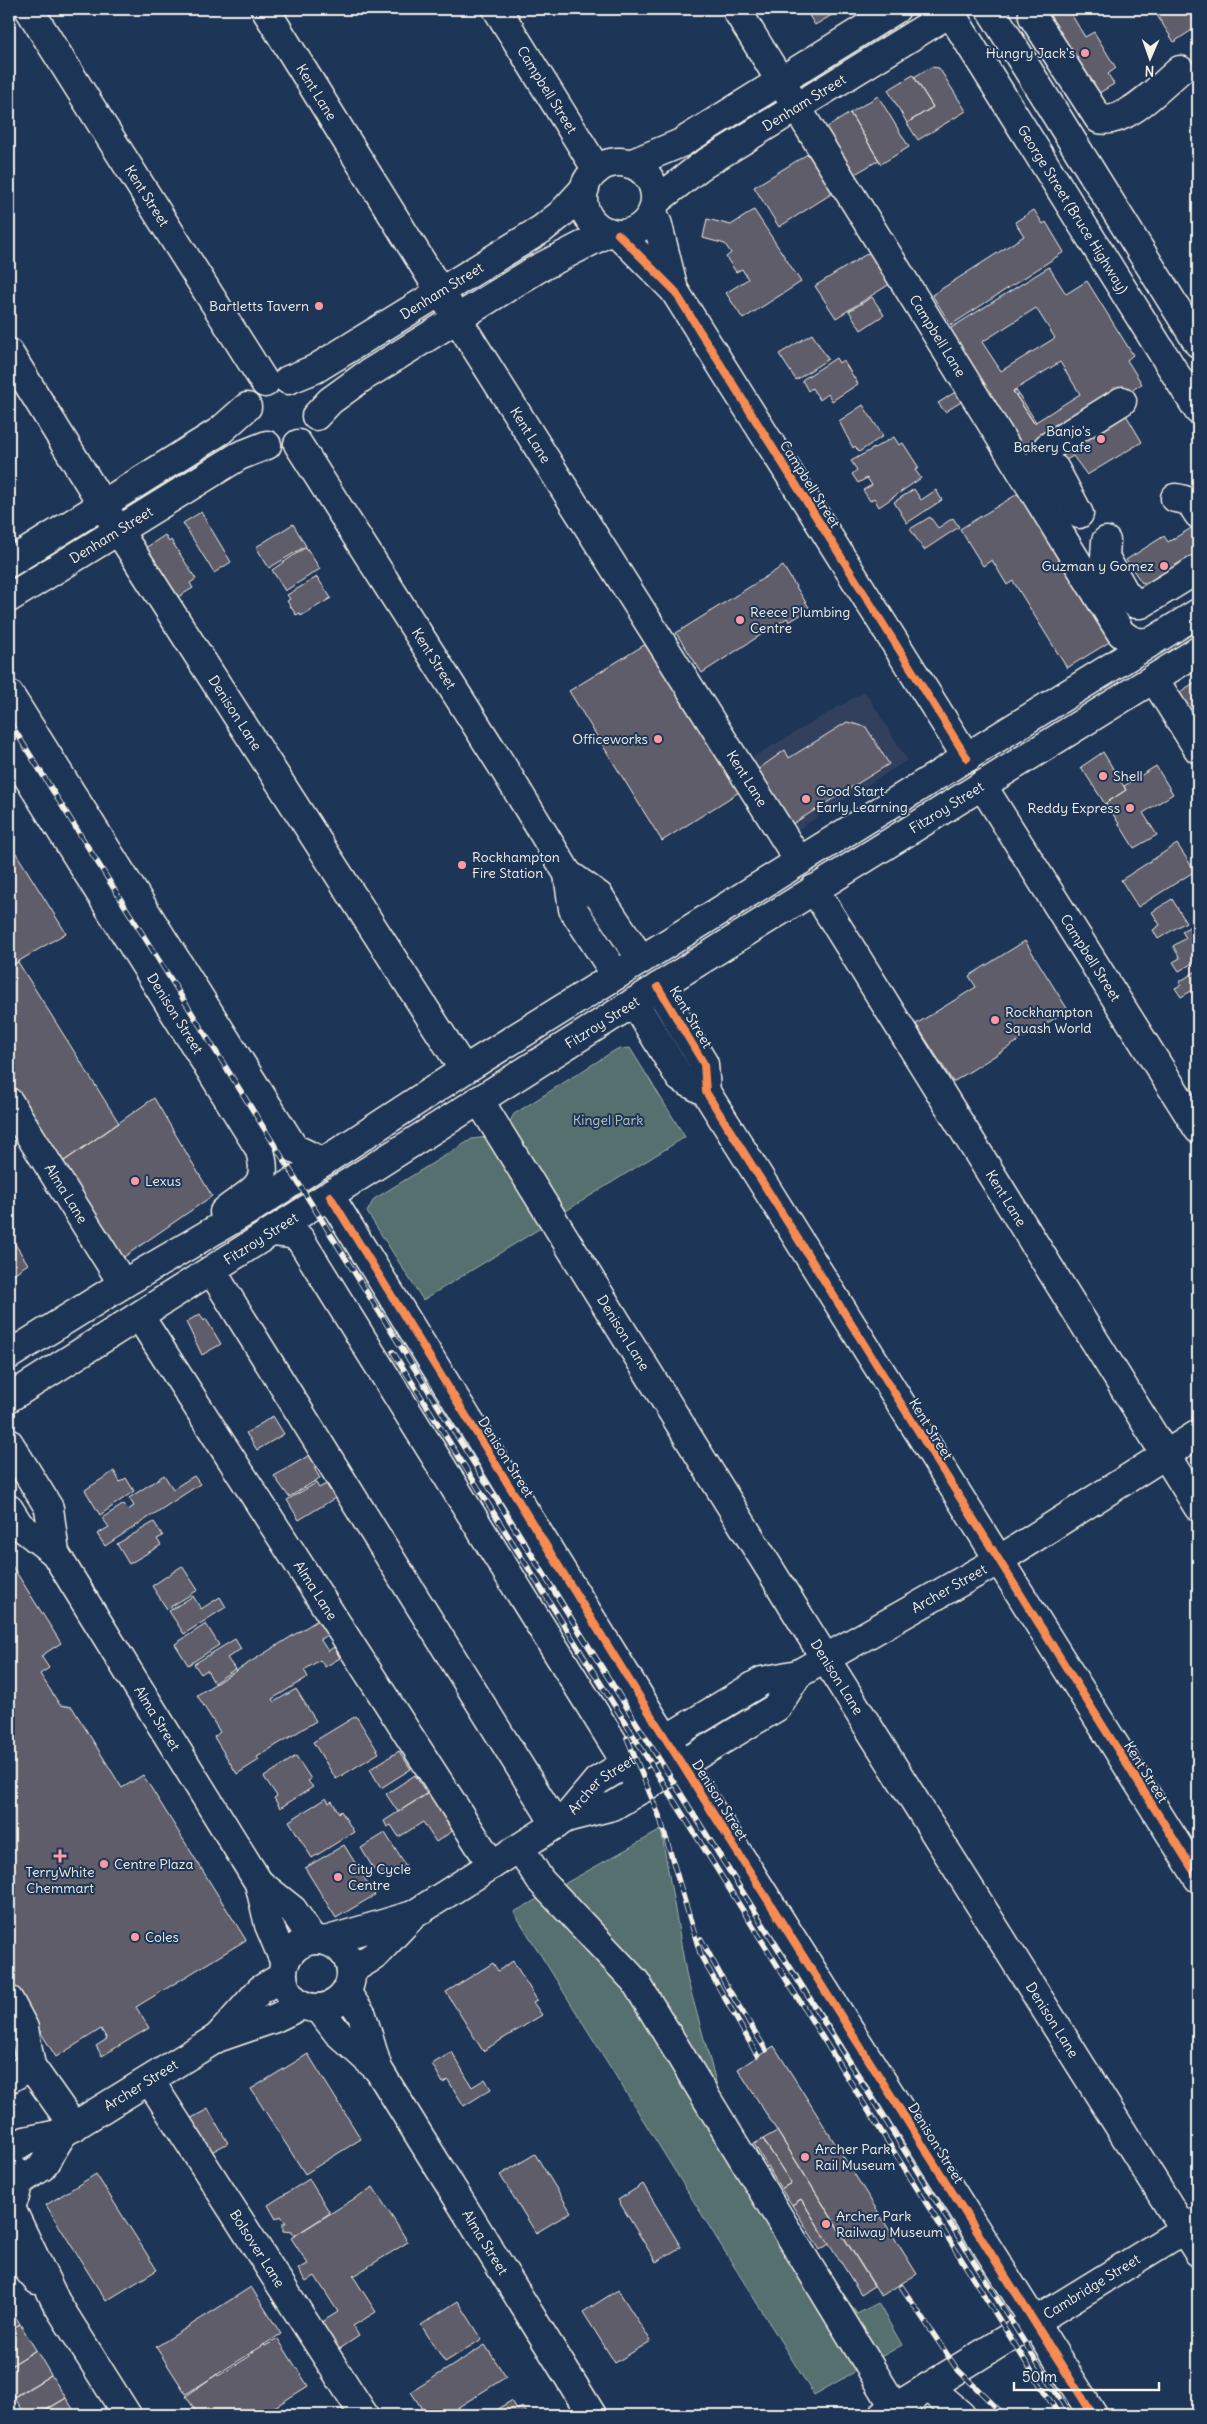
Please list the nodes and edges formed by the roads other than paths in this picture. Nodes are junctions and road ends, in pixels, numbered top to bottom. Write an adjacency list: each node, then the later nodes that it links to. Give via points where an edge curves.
1 (28, 9): 21 (main road, Kent Street)
2 (265, 9): 17 (main road, Kent Lane)
3 (496, 9): 13 (main road, Campbell Street)
4 (736, 9): 10 (main road, Campbell Lane)
5 (896, 9): 10 (main road)
6 (990, 9): 19 (main road)
7 (1033, 9): 9 (main road, via 1033,17 1099,119 1121,118)
8 (951, 10): 11 (main road, Denham Street); 24 (main road, George Street (Bruce Highway))
9 (1180, 70)
10 (781, 81): 11 (main road, Campbell Lane); 12 (main road, via 681,143)
11 (796, 107): 14 (main road, Denham Street, via 701,166); 28 (main road, Campbell Lane)
12 (630, 164): 13 (main road, via 607,164); 14 (main road, via 650,178)
13 (591, 179): 15 (main road, via 583,200 591,220); 17 (main road, Denham Street, via 561,214 542,229)
14 (654, 207): 15 (main road, via 638,229); 16 (main road, Campbell Street)
15 (613, 233): 16 (main road, Campbell Street); 18 (main road, via 537,269)
16 (674, 290): 46 (main road, Campbell Street)
17 (441, 293): 18 (main road, Kent Lane); 21 (main road, Denham Street, via 315,369)
18 (458, 320): 25 (main road, via 342,391); 48 (main road, Kent Lane)
19 (1198, 343)
20 (9, 353): 30 (main road, Denison Lane)
21 (276, 382): 23 (main road, via 253,393); 25 (main road, via 297,383 312,397)
22 (1122, 401): 32 (main road, via 1041,454 1039,464)
23 (247, 407): 27 (main road, via 250,430); 30 (main road, via 220,431)
24 (1198, 410)
25 (316, 416): 26 (main road, via 314,427)
26 (298, 444): 27 (main road, via 288,448); 49 (main road, Kent Street)
27 (267, 446): 33 (main road, Denham Street, via 239,456)
28 (1017, 462): 39 (main road, Campbell Lane, via 1121,633 1130,641); 41 (main road, via 1034,496 1119,633 1122,645)
29 (1187, 494): 31 (main road, via 1184,498)
30 (103, 504): 33 (main road, Denison Lane); 35 (main road)
31 (1198, 514)
32 (1075, 515)
33 (118, 530): 37 (main road, Denham Street); 55 (main road, Denison Lane)
34 (1106, 541): 36 (main road, via 1105,557 1125,593 1136,604)
35 (9, 563)
36 (1198, 569)
37 (9, 598)
38 (1198, 613): 39 (main road)
39 (1152, 641): 41 (main road)
40 (1198, 651): 42 (main road, Fitzroy Street)
41 (1116, 664): 46 (main road)
42 (1154, 679): 45 (main road); 47 (main road, Fitzroy Street)
43 (9, 694): 60 (main road, Denison Street, via 294,1148)
44 (9, 747): 63 (main road, Denison Street, via 252,1133 264,1164 264,1176 256,1190 234,1204)
45 (1198, 749)
46 (967, 758): 47 (main road); 48 (main road)
47 (982, 785): 50 (main road, Fitzroy Street); 59 (main road, Campbell Street)
48 (799, 861): 51 (main road)
49 (568, 874): 51 (main road, Kent Street, via 598,896); 52 (main road, Kent Street, via 573,909)
50 (814, 889): 53 (main road, Fitzroy Street); 71 (main road, Kent Lane)
51 (641, 959): 52 (main road); 53 (main road, Kent Street)
52 (616, 975): 54 (main road, Kent Street); 55 (main road)
53 (658, 987): 54 (main road, Fitzroy Street); 56 (main road, Kent Street, via 704,1064)
54 (634, 1002): 56 (main road, Kent Street, via 680,1078); 57 (main road, Fitzroy Street)
55 (464, 1070): 60 (main road)
56 (706, 1092): 75 (main road, Kent Street)
57 (479, 1100): 61 (main road, Fitzroy Street); 76 (main road, Denison Lane)
58 (9, 1102): 65 (main road, Alma Lane)
59 (1198, 1129)
60 (323, 1162): 63 (main road)
61 (330, 1196): 62 (main road, Fitzroy Street); 78 (main road, Denison Street)
62 (274, 1232): 64 (main road, Fitzroy Street); 79 (main road, via 300,1239)
63 (170, 1258): 65 (main road)
64 (212, 1271): 66 (main road, Fitzroy Street); 82 (main road)
65 (123, 1284): 67 (main road)
66 (140, 1317): 68 (main road, Fitzroy Street); 84 (main road, Alma Lane)
67 (9, 1355)
68 (9, 1398)
69 (1198, 1434): 71 (main road, Archer Street)
70 (9, 1443): 74 (main road, Alma Street, via 49,1508)
71 (1166, 1454): 72 (main road, Kent Lane); 75 (main road, Archer Street)
72 (1198, 1507)
73 (9, 1509): 74 (main road, Alma Street, via 19,1525)
74 (55, 1552): 86 (main road, Alma Street)
75 (998, 1560): 76 (main road, Archer Street); 85 (main road, Kent Street)
76 (825, 1658): 77 (main road, Archer Street); 100 (main road, Denison Lane)
77 (798, 1674): 78 (main road, Archer Street, via 762,1681); 80 (main road, Archer Street, via 777,1707)
78 (666, 1739): 79 (main road, Archer Street); 80 (main road, Denison Street)
79 (626, 1763): 81 (main road); 82 (main road, Archer Street, via 597,1781)
80 (683, 1764): 81 (main road, Archer Street); 104 (main road, Denison Street)
81 (642, 1789): 82 (main road, Archer Street, via 613,1806)
82 (561, 1822): 83 (main road, Archer Street)
83 (520, 1848): 84 (main road, Archer Street); 106 (main road, via 540,1880 635,1981)
84 (492, 1866): 87 (main road, Archer Street)
85 (1198, 1878)
86 (259, 1883): 88 (main road, Alma Street, via 294,1910); 89 (main road, Alma Street)
87 (413, 1915): 88 (main road, Archer Street); 90 (main road, Archer Street)
88 (319, 1940): 89 (main road, via 296,1947); 90 (main road, via 340,1948 346,1954)
89 (284, 1969): 92 (main road, via 288,1993); 93 (main road, Archer Street, via 260,1990)
90 (349, 1981): 92 (main road, via 339,2000); 94 (main road, Alma Street)
91 (9, 2000): 95 (main road, via 24,2028)
92 (311, 2006): 93 (main road, Archer Street); 94 (main road, Alma Street)
93 (217, 2038): 96 (main road, Archer Street)
94 (378, 2069): 109 (main road, Alma Street)
95 (20, 2072): 97 (main road)
96 (150, 2081): 97 (main road, Archer Street); 108 (main road, Bolsover Lane)
97 (69, 2130): 98 (main road, Archer Street, via 25,2141); 99 (main road, Archer Street, via 42,2167)
98 (9, 2151)
99 (11, 2190): 103 (main road)
100 (1191, 2225): 102 (main road, Denison Lane); 104 (main road, Cambridge Street)
101 (9, 2248): 103 (main road)
102 (1198, 2252)
103 (56, 2302): 107 (main road)
104 (1035, 2322): 105 (main road, Cambridge Street); 111 (main road, Denison Street)
105 (928, 2387): 106 (main road, Cambridge Street); 110 (main road)
106 (889, 2412)
107 (127, 2415)
108 (364, 2415)
109 (592, 2415)
110 (961, 2415)
111 (1093, 2415)

